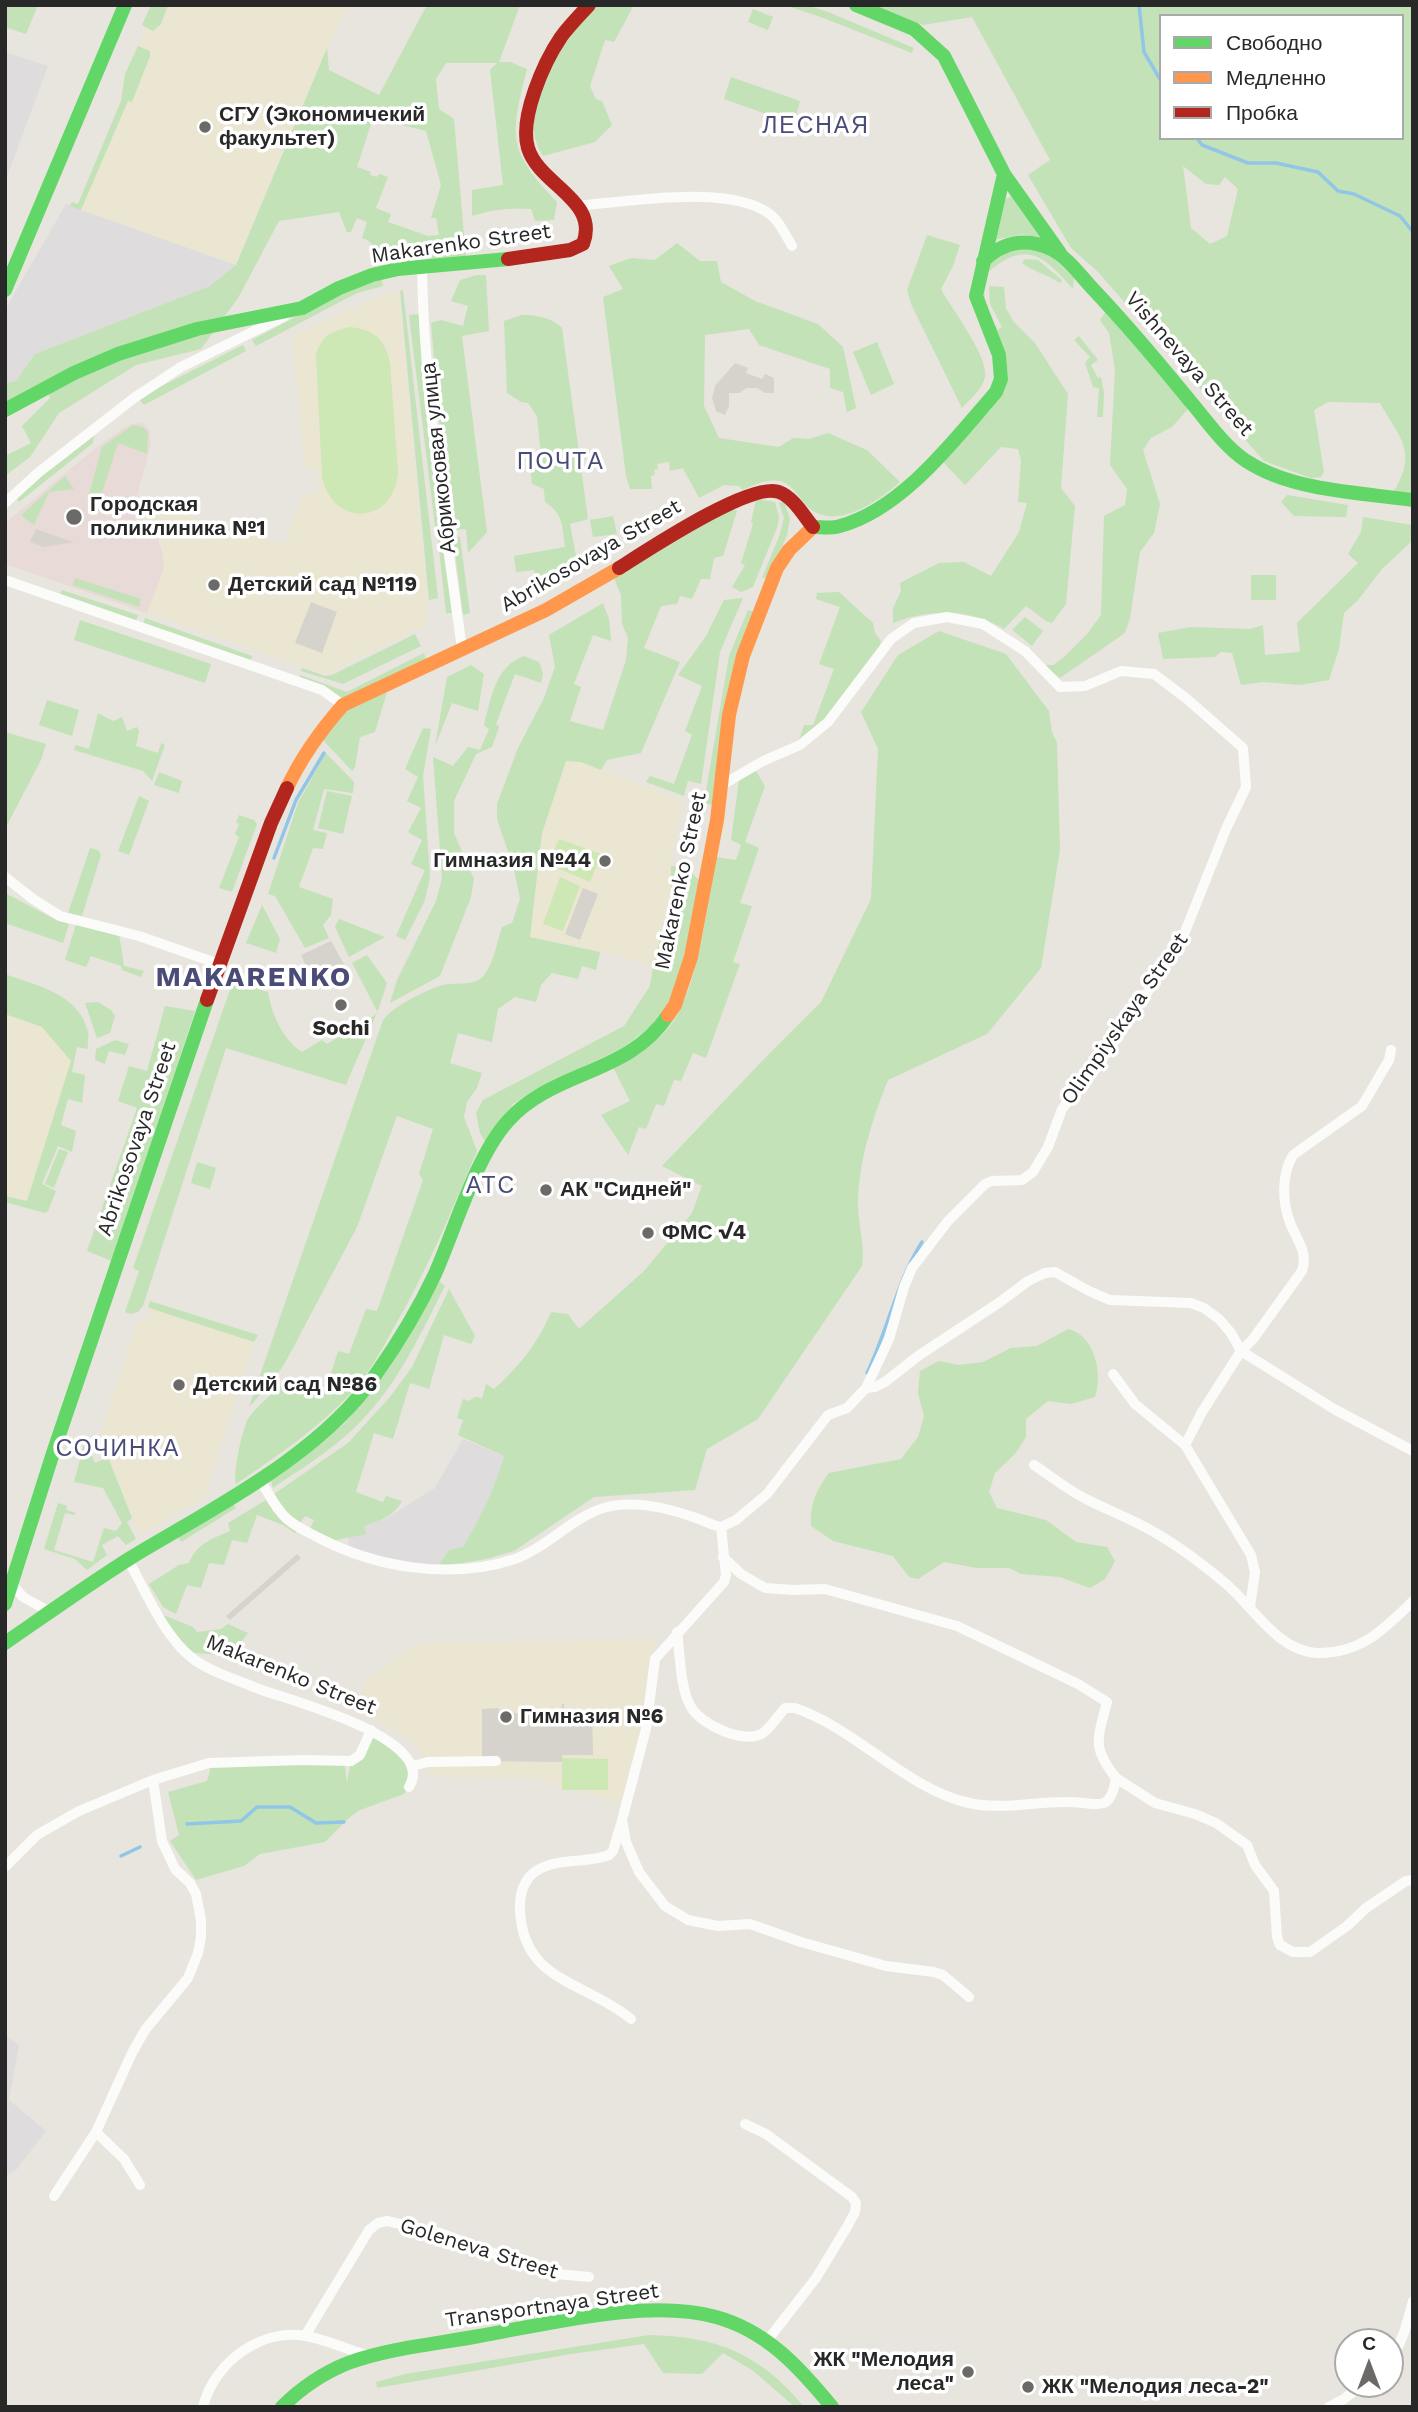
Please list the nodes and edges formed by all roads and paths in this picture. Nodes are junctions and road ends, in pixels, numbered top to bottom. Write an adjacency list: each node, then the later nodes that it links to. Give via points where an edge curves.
1 (125, 5): 10 (street)
2 (589, 5): 5 (street, Makarenko Street, via 565,30 530,106 526,126 528,149)
3 (856, 5): 4 (street, via 914,29 944,56)
4 (1004, 174): 7 (street); 8 (street)
5 (576, 206): 6 (street, via 712,196 746,201 773,216); 9 (street, Makarenko Street, via 589,230 583,244 570,250)
6 (792, 246)
7 (982, 261): 8 (street, via 1005,244 1031,242 1047,247); 15 (street, via 978,309 1003,366 996,392 885,506 834,529)
8 (1067, 263): 13 (street, Vishnevaya Street, via 1120,316 1226,442 1254,466 1316,485)
9 (422, 267): 11 (street, Makarenko Street, via 369,276); 17 (street, Абрикосовая улица, via 422,310)
10 (5, 290)
11 (302, 308): 12 (street, Makarenko Street, via 197,329 118,354); 14 (street, via 181,367 130,401)
12 (5, 410)
13 (1413, 500)
14 (5, 503)
15 (813, 527): 17 (street, Abrikosovaya Street, via 780,492 753,494 695,521 546,610); 20 (street, Makarenko Street, via 777,568 743,656 729,715)
16 (5, 580): 18 (street, via 313,686)
17 (462, 649): 18 (street, Abrikosovaya Street)
18 (343, 705): 22 (street, Abrikosovaya Street, via 283,794)
19 (1243, 748): 20 (street, Makarenko Street, via 1154,674 1121,671 1085,686 1060,687 1015,643 984,624 947,617 914,622 891,639 828,722 800,745); 26 (street, Olimpiyskaya Street, via 1247,787 1181,942 1110,1048 1062,1109 1033,1172 1022,1180 985,1184 922,1252)
20 (722, 785): 30 (street, Makarenko Street, via 691,957 675,1005 657,1032 628,1054 536,1096 505,1124 485,1156 434,1276 376,1375 328,1427)
21 (5, 877): 22 (street, via 60,916 139,936)
22 (219, 964): 34 (street, Abrikosovaya Street)
23 (1391, 1050): 24 (street, via 1362,1106 1293,1155 1287,1165 1286,1212 1305,1261 1254,1339)
24 (1241, 1350): 26 (street, Olimpiyskaya Street, via 1205,1308 1191,1303 1110,1300 1065,1276 1045,1273 885,1382); 27 (street); 28 (street, Olimpiyskaya Street, via 1334,1409)
25 (1113, 1374): 27 (street, via 1135,1404)
26 (866, 1388): 31 (street, Olimpiyskaya Street, via 847,1408 828,1416 767,1494)
27 (1185, 1445): 37 (street, via 1251,1555 1255,1572)
28 (1413, 1451)
29 (1034, 1465): 37 (street, via 1086,1499 1175,1546)
30 (260, 1479): 31 (street, via 287,1519 340,1549 406,1567 457,1570 515,1558 608,1507 658,1508); 33 (street, Makarenko Street)
31 (722, 1527): 32 (street)
32 (723, 1557): 39 (street, via 724,1582); 44 (street, via 756,1584 825,1589 938,1619 1078,1684 1108,1702 1098,1739 1100,1755)
33 (128, 1560): 38 (street, Makarenko Street); 41 (street, Makarenko Street, via 156,1612 195,1660)
34 (11, 1583): 36 (street, Abrikosovaya Street); 38 (street, via 23,1597)
35 (1413, 1601): 37 (street, via 1374,1638 1342,1651 1315,1653 1290,1644)
36 (5, 1604)
37 (1250, 1607)
38 (50, 1612): 40 (street, Makarenko Street)
39 (677, 1632): 44 (street, via 691,1707 700,1718 739,1736 763,1732 785,1708 795,1708 930,1788 981,1806 1104,1804 1113,1796); 47 (street, via 655,1659 646,1729)
40 (5, 1643)
41 (371, 1730): 43 (street, Makarenko Street, via 388,1740); 45 (street, via 360,1755 351,1761 209,1763)
42 (496, 1761): 43 (street)
43 (412, 1766): 46 (street)
44 (1116, 1778): 49 (street, via 1155,1803 1216,1823 1247,1845 1274,1891 1280,1945 1293,1952 1310,1952 1366,1908)
45 (153, 1780): 48 (street, via 79,1811 30,1839); 53 (street, via 162,1842 175,1869 196,1894 201,1937 188,1978 145,2030)
46 (409, 1787)
47 (622, 1821): 50 (street, via 639,1872 678,1916 718,1926 750,1924 886,1966 934,1972); 51 (street, via 609,1855 553,1864 534,1872 522,1890 520,1912 522,1932 542,1966)
48 (5, 1867)
49 (1413, 1880)
50 (969, 1997)
51 (631, 2019)
52 (746, 2124): 60 (street, via 766,2134 856,2203 848,2227 816,2278)
53 (96, 2133): 54 (street, via 124,2160); 55 (street)
54 (141, 2185)
55 (54, 2196)
56 (589, 2277): 59 (street, Goleneva Street, via 545,2273 440,2233 387,2221 369,2230)
57 (1413, 2301): 58 (street)
58 (1404, 2332)
59 (305, 2336): 61 (street, Transportnaya Street); 63 (street, Transportnaya Street, via 280,2336 237,2355 218,2374)
60 (767, 2341): 61 (street, Transportnaya Street, via 712,2315 651,2311); 65 (street, Transportnaya Street, via 789,2357)
61 (370, 2356): 64 (street, Transportnaya Street, via 324,2375)
62 (1345, 2398): 66 (street)
63 (203, 2407)
64 (282, 2407)
65 (832, 2407)
66 (1329, 2407)

